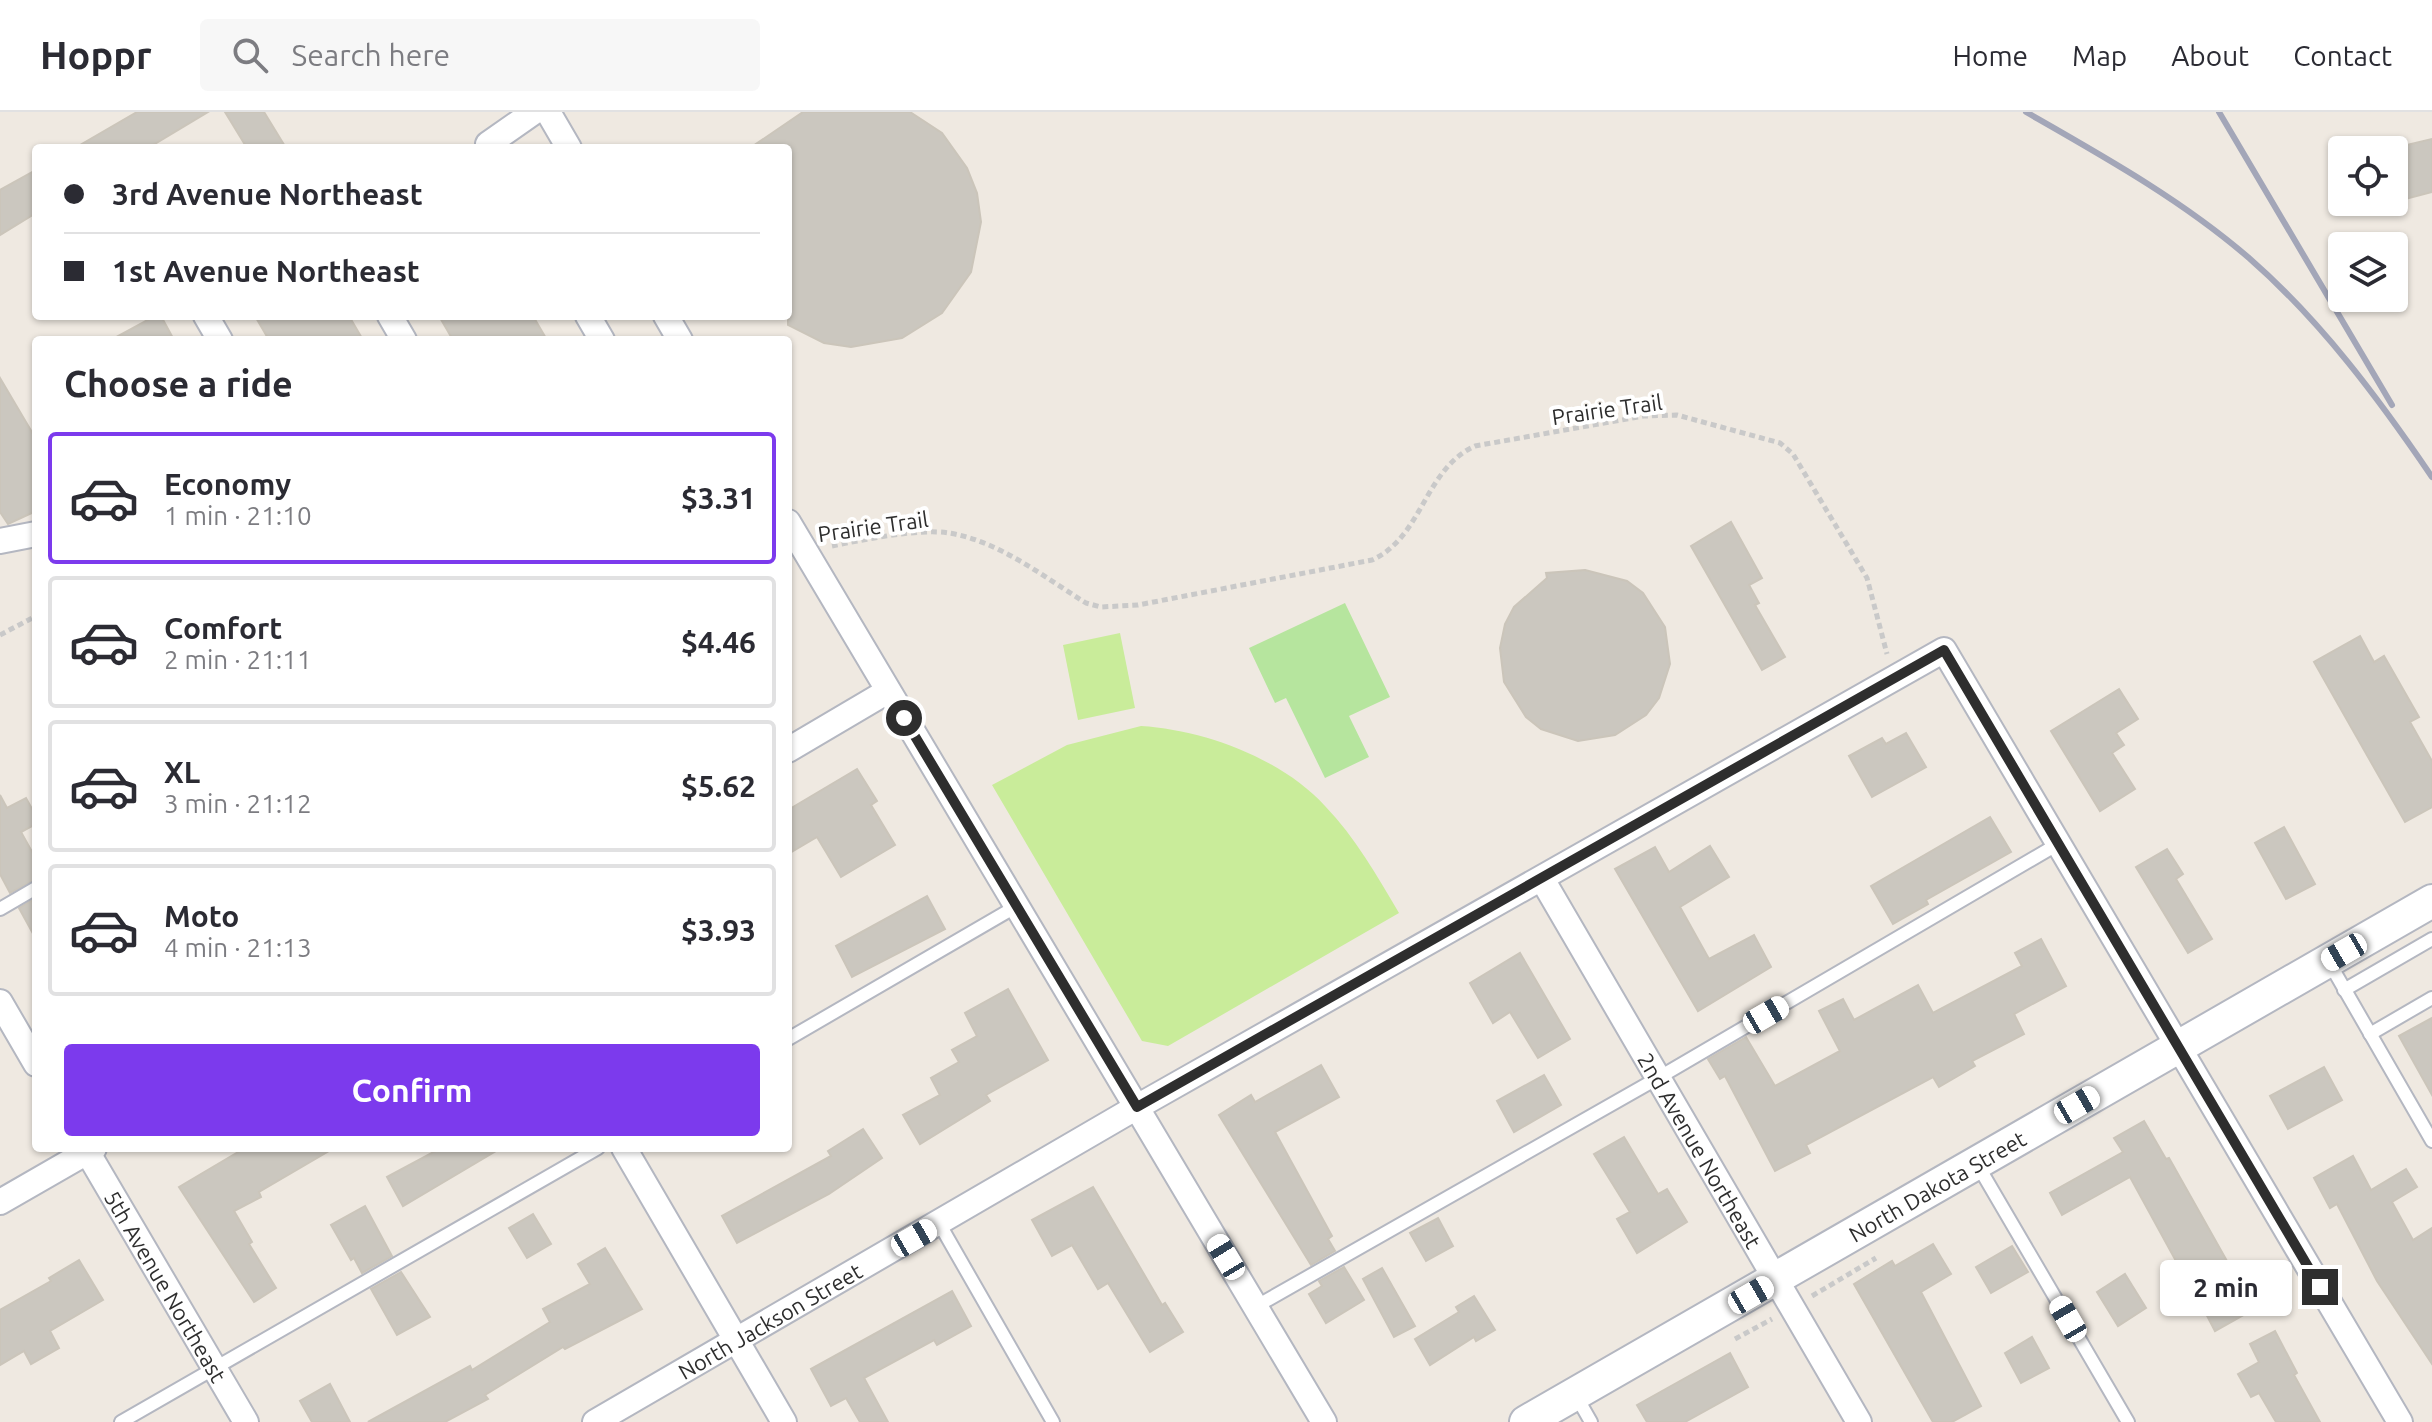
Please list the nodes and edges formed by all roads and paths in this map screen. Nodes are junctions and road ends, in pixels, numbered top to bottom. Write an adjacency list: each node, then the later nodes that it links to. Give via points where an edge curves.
1 (534, 112): 3 (street)
2 (548, 112): 4 (street)
3 (488, 144)
4 (567, 144)
5 (792, 529): 8 (street)
6 (32, 535): 7 (street)
7 (0, 541)
8 (805, 551): 11 (path, Prairie Trail, via 871,538 948,532 1005,553 1086,603 1138,605 1372,560 1403,536 1456,454 1475,446 1644,416 1677,415 1780,443 1793,454 1867,578 1885,651); 12 (street)
9 (32, 618): 10 (path)
10 (0, 635)
11 (1897, 676): 14 (street, North Jackson Street, via 1944,650); 15 (street, North Jackson Street)
12 (888, 691): 13 (street); 18 (street)
13 (792, 748)
14 (2058, 844): 29 (street); 31 (lane)
15 (1542, 879): 31 (street, 2nd Avenue Northeast); 32 (street, North Jackson Street)
16 (32, 890): 19 (lane)
17 (2432, 901): 21 (street, North Dakota Street)
18 (1017, 906): 28 (lane); 32 (street)
19 (0, 909)
20 (2432, 939): 23 (lane)
21 (2359, 943): 22 (street, North Dakota Street); 23 (lane)
22 (2328, 961): 24 (lane); 29 (street, North Dakota Street)
23 (2376, 971): 24 (lane)
24 (2344, 990): 27 (lane)
25 (2432, 998): 27 (lane)
26 (0, 1002): 30 (street)
27 (2370, 1034): 33 (lane)
28 (792, 1037)
29 (2178, 1047): 38 (street, North Dakota Street); 56 (street)
30 (32, 1057)
31 (1658, 1078): 41 (street, 2nd Avenue Northeast); 42 (lane)
32 (1137, 1107): 40 (street, North Jackson Street); 42 (street)
33 (2432, 1141)
34 (84, 1152): 39 (street)
35 (91, 1152): 44 (street, 5th Avenue Northeast)
36 (591, 1152): 44 (lane)
37 (626, 1152): 43 (street)
38 (1977, 1164): 41 (street, North Dakota Street); 55 (lane)
39 (0, 1202)
40 (939, 1223): 43 (street, North Jackson Street); 50 (lane)
41 (1776, 1281): 45 (street, North Dakota Street); 54 (street, 2nd Avenue Northeast)
42 (1255, 1307): 51 (street)
43 (737, 1341): 48 (street, North Jackson Street); 49 (street)
44 (214, 1368): 46 (lane); 47 (street, 5th Avenue Northeast)
45 (1575, 1394): 52 (street, North Dakota Street); 53 (lane)
46 (121, 1422)
47 (246, 1422)
48 (595, 1422)
49 (784, 1422)
50 (1053, 1422)
51 (1324, 1422)
52 (1526, 1422)
53 (1591, 1422)
54 (1859, 1422)
55 (2128, 1422)
56 (2400, 1422)

